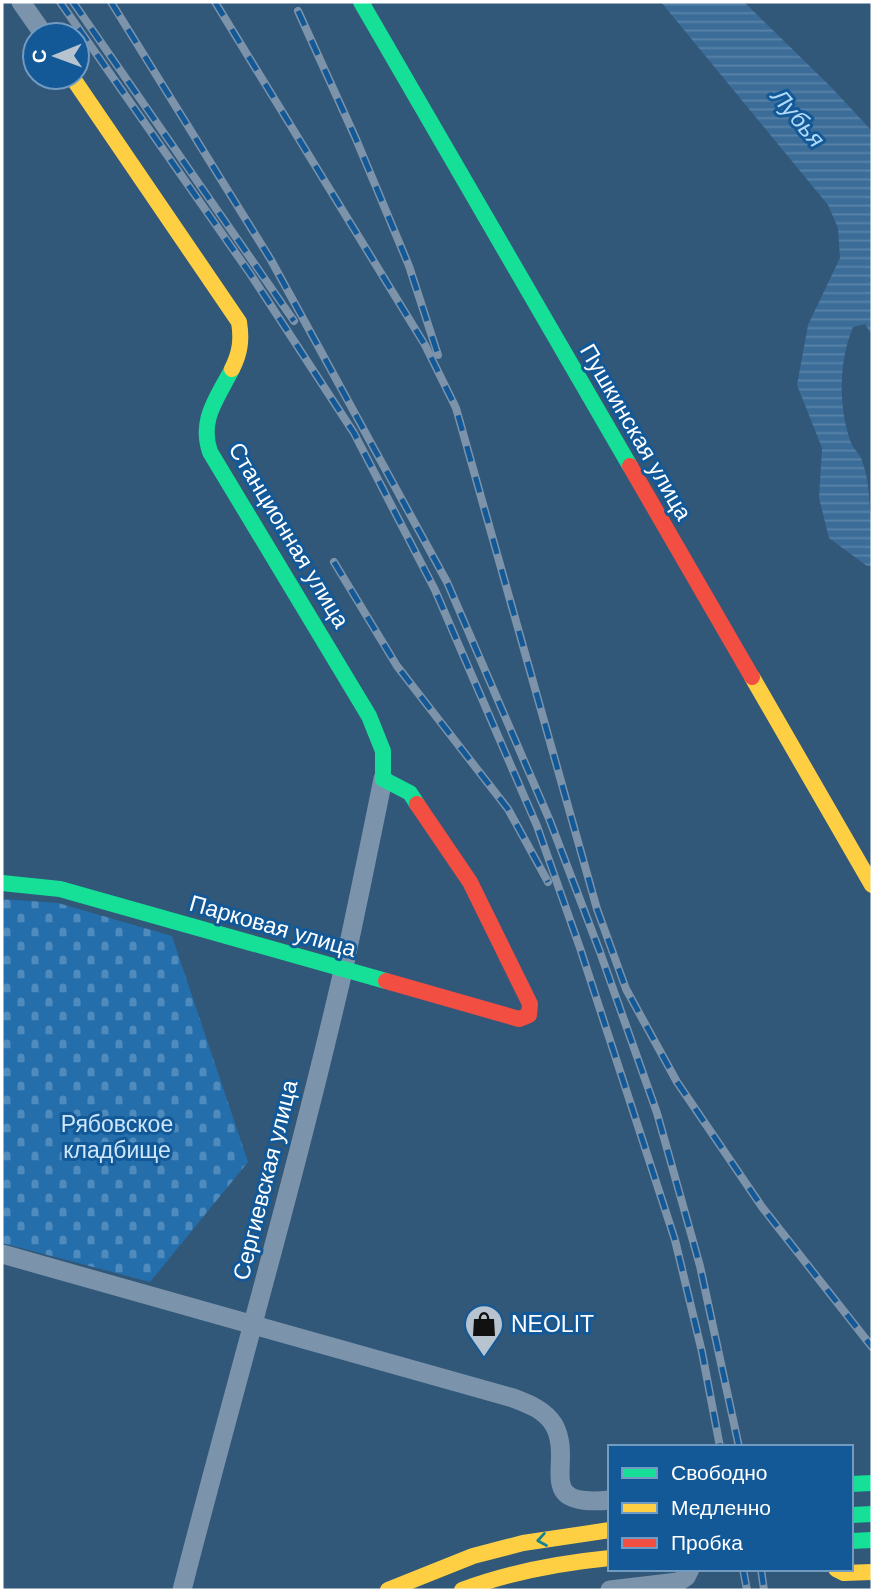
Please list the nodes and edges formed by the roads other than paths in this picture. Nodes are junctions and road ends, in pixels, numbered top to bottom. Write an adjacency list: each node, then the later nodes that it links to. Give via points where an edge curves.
1 (21, 2): 3 (street)
2 (361, 2): 7 (street, Пушкинская улица)
3 (34, 21)
4 (82, 91): 5 (street, Станционная улица, via 239,322 238,357 206,421 205,437 369,716 383,751)
5 (383, 779): 8 (street, Сергиевская улица); 8 (street, Парковая улица, via 410,793 470,882 530,1004 530,1015 519,1019)
6 (2, 883): 8 (street, Парковая улица, via 60,889)
7 (872, 885)
8 (343, 970): 10 (street, Сергиевская улица)
9 (2, 1254): 10 (street)
10 (254, 1323): 13 (street, via 536,1407 554,1425 562,1487 568,1496 578,1501); 23 (street, Сергиевская улица)
11 (872, 1483): 12 (street)
12 (853, 1484)
13 (608, 1500)
14 (872, 1514): 15 (street)
15 (853, 1515)
16 (608, 1530): 24 (street, one-way to 24, via 473,1556)
17 (872, 1540): 18 (street)
18 (853, 1541)
19 (608, 1558): 25 (street, via 530,1569)
20 (689, 1571): 26 (street, via 678,1582)
21 (840, 1571): 22 (street)
22 (872, 1572)
23 (182, 1590)
24 (388, 1590)
25 (462, 1590)
26 (610, 1590)

